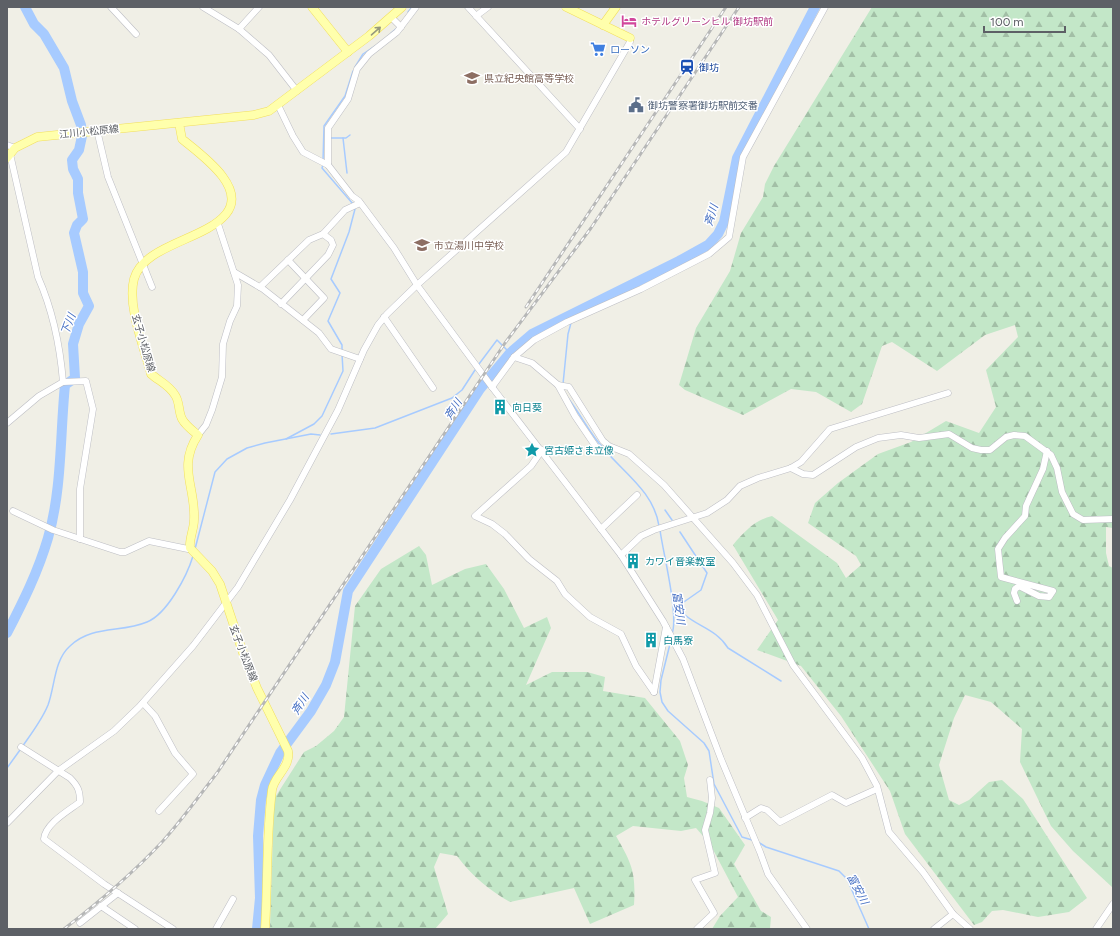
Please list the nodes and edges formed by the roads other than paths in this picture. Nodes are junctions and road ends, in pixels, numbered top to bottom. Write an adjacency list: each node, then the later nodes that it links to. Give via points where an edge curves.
1 (111, 7): 17 (street)
2 (203, 7): 16 (street)
3 (259, 7): 16 (street)
4 (312, 7): 19 (main road)
5 (402, 7): 13 (main road)
6 (416, 7): 15 (street)
7 (468, 7): 12 (street)
8 (488, 7): 12 (street)
9 (566, 7): 14 (main road)
10 (616, 7): 14 (main road)
11 (825, 7): 40 (street, via 743,157 729,237 709,254 567,322 534,340)
12 (476, 16): 23 (street)
13 (392, 17): 15 (street); 19 (main road, one-way to 13)
14 (603, 25): 18 (main road)
15 (401, 26): 26 (street, via 369,54 357,69 348,99 328,128)
16 (239, 29): 20 (street, via 270,54)
17 (136, 34)
18 (630, 38): 23 (street)
19 (348, 52): 20 (main road)
20 (296, 91): 21 (main road)
21 (278, 105): 22 (main road, via 269,111 254,115); 26 (street, via 303,152)
22 (180, 122): 24 (main road, 江川小松原線); 28 (main road, 玄子小松原線, via 182,139 212,165 229,185 232,206)
23 (580, 129): 34 (street, via 566,152)
24 (97, 130): 25 (main road, 江川小松原線, via 37,137); 31 (street, via 108,177)
25 (10, 151): 42 (street, via 38,277 57,333)
26 (328, 165): 27 (street, via 352,196)
27 (360, 202): 29 (street, via 345,210); 34 (street)
28 (218, 224): 31 (main road, 玄子小松原線, via 157,254); 32 (street)
29 (323, 234): 30 (street, via 309,240); 33 (street, via 333,245 328,255)
30 (288, 260): 33 (street); 36 (street)
31 (143, 264): 35 (street); 48 (main road, 玄子小松原線, via 134,278 132,293 139,332 151,374 174,392 182,419)
32 (234, 272): 36 (street); 48 (street, via 238,285 237,306 223,344 222,377 206,426)
33 (306, 278): 37 (street); 39 (street, via 324,298)
34 (417, 285): 38 (street); 44 (street)
35 (152, 287)
36 (260, 287): 37 (street)
37 (281, 304): 39 (street)
38 (384, 317): 41 (street); 45 (street)
39 (303, 320): 41 (street, via 320,333 330,349)
40 (514, 357): 43 (street, via 532,363); 44 (street)
41 (360, 359): 62 (street, via 314,456)
42 (63, 382): 47 (street, via 39,396); 58 (street, via 86,381 93,409 80,488)
43 (558, 385): 49 (street); 55 (street, via 569,387 603,441 638,462 675,495)
44 (492, 387): 50 (street)
45 (433, 388)
46 (948, 393): 52 (street, via 830,429 802,462)
47 (7, 423)
48 (198, 435): 59 (main road, via 188,453 188,473 194,502)
49 (596, 447)
50 (542, 450): 57 (street); 63 (street, via 531,466 475,516 505,534 529,559 557,581 565,594 590,617 621,634 636,666 654,692)
51 (1047, 451): 52 (street, via 1025,436 1006,437 990,450 980,450 949,434 919,438 902,435 878,438 856,447 813,475 803,474); 56 (street, via 1052,455 1062,492 1073,514 1083,520); 61 (street, via 1043,468 1026,506 1025,516 998,549 1001,577 1052,591 1049,597 1039,596 1019,586 1014,593)
52 (791, 468): 55 (street, via 740,486 727,500)
53 (637, 494): 57 (street)
54 (13, 511): 58 (street, via 53,530)
55 (694, 518): 60 (street, via 641,536); 68 (street, via 726,553 757,595 793,665 862,758)
56 (1113, 519)
57 (601, 529): 60 (street)
58 (80, 539): 59 (street, via 125,552 149,541)
59 (190, 548): 62 (main road, 玄子小松原線, via 212,571)
60 (621, 555): 63 (street)
61 (1017, 601)
62 (227, 604): 64 (street); 81 (main road, 玄子小松原線, via 254,681 288,751 289,760 273,787 268,839)
63 (665, 625): 70 (street, via 677,645)
64 (143, 703): 66 (street, via 114,730); 69 (street, via 155,716 175,753 193,774)
65 (20, 747): 66 (street)
66 (58, 771): 71 (street); 72 (street, via 77,784 80,802 45,832 44,840)
67 (710, 780): 82 (street, via 712,798 705,830 715,873 695,880 714,913)
68 (877, 789): 70 (street, via 846,803 832,794 780,822 761,808); 76 (street, via 889,832 923,872)
69 (159, 811)
70 (745, 818): 83 (street, via 768,874)
71 (7, 823)
72 (118, 893): 75 (street); 79 (street)
73 (232, 899): 80 (street)
74 (1113, 904): 86 (street)
75 (101, 906): 77 (street); 78 (street)
76 (953, 914): 84 (street); 85 (street)
77 (80, 923)
78 (135, 929)
79 (173, 929)
80 (216, 929)
81 (265, 929)
82 (697, 929)
83 (807, 929)
84 (934, 929)
85 (970, 929)
86 (1096, 929)

